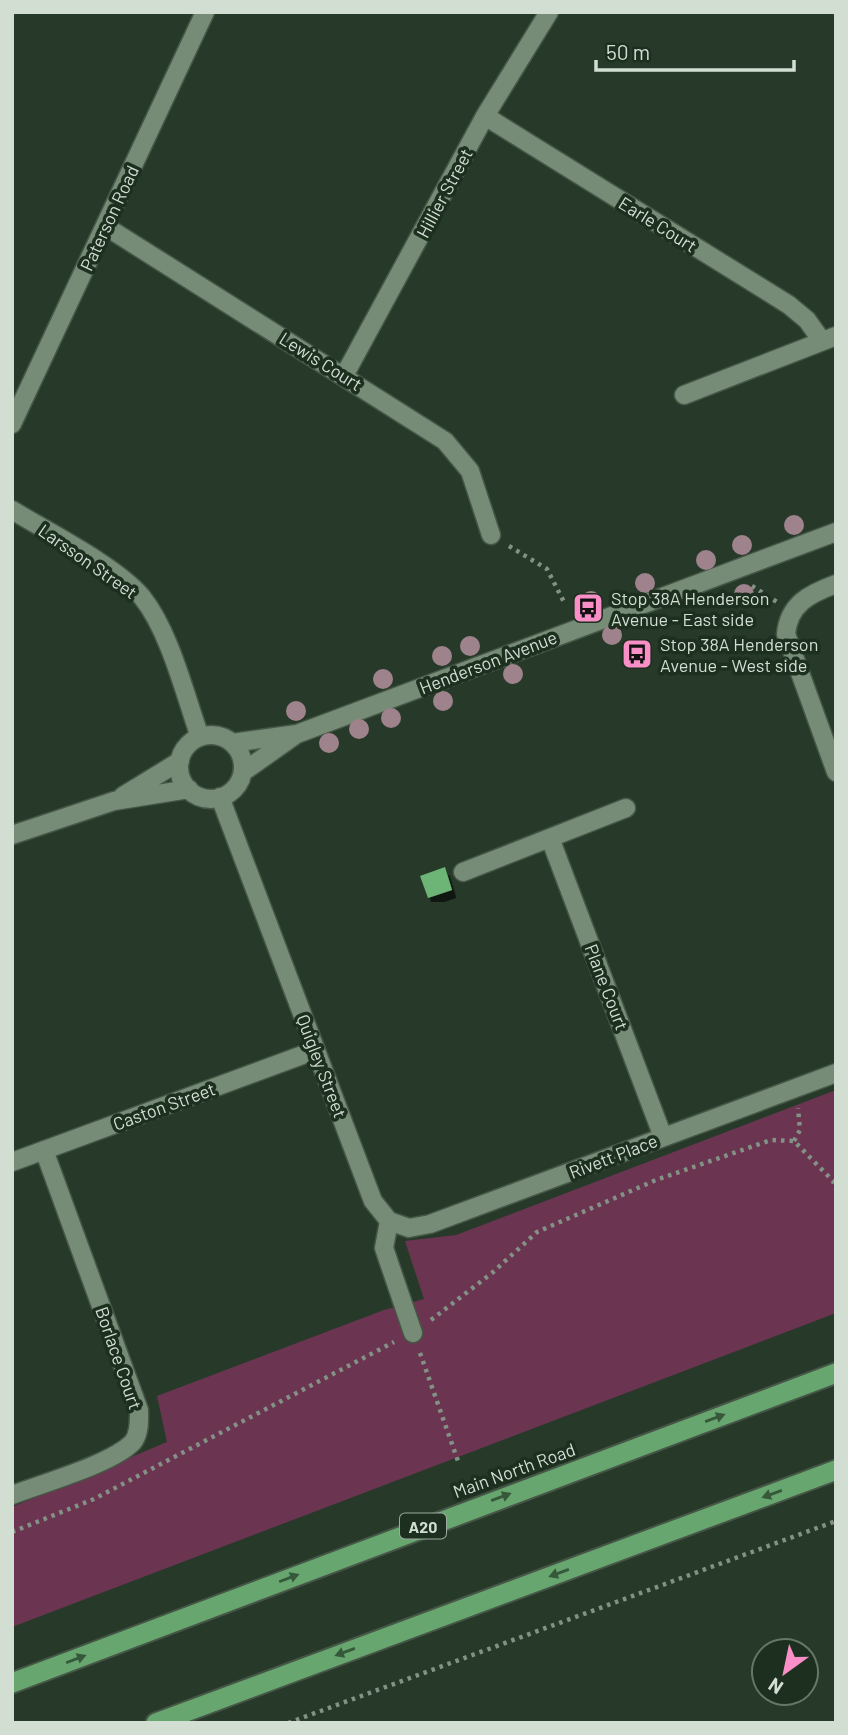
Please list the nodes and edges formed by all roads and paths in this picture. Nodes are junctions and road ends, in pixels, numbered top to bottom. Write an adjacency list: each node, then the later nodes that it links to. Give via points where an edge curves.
1 (205, 12): 4 (street, Paterson Road)
2 (549, 12): 3 (street, Hillier Street)
3 (485, 116): 5 (street, Earle Court, via 789,306); 6 (street, Hillier Street)
4 (105, 226): 6 (street, Lewis Court); 8 (street, Paterson Road)
5 (829, 339): 7 (street, Earle Court)
6 (344, 376): 11 (street, Lewis Court, via 434,432 461,457)
7 (684, 395)
8 (12, 424)
9 (12, 510): 17 (street, Larsson Street, via 140,595 163,638)
10 (836, 532): 16 (street, Henderson Avenue)
11 (491, 535): 14 (path, via 547,569)
12 (748, 583): 15 (path)
13 (836, 584): 21 (street, via 800,600 786,634)
14 (565, 604)
15 (781, 605)
16 (297, 734): 18 (street, Henderson Avenue); 20 (street, Henderson Avenue)
17 (200, 737): 18 (street, via 218,735); 19 (street, via 185,747)
18 (232, 743): 20 (street, via 241,754)
19 (180, 761): 22 (street, via 180,773); 24 (street)
20 (243, 772): 23 (street, via 238,784)
21 (836, 772)
22 (189, 789): 23 (street, via 206,798); 24 (street)
23 (220, 797): 29 (street, Quigley Street)
24 (114, 801): 26 (street)
25 (626, 808): 27 (street)
26 (12, 835)
27 (550, 838): 28 (street); 32 (street, Plane Court)
28 (463, 872)
29 (316, 1050): 34 (street, Caston Street); 36 (street, Quigley Street, via 373,1201)
30 (836, 1073): 32 (street, Rivett Place)
31 (797, 1101): 33 (path, via 800,1130)
32 (663, 1137): 36 (street, Rivett Place, via 430,1224 409,1228)
33 (794, 1141)
34 (44, 1150): 35 (street, Caston Street); 41 (street, Borlace Court, via 139,1410 139,1422 133,1441 114,1456)
35 (12, 1161)
36 (389, 1221): 37 (street, via 384,1248)
37 (413, 1333): 39 (path)
38 (836, 1373): 43 (highway, Main North Road / A20, one-way to 38)
39 (459, 1464)
40 (836, 1470): 44 (highway, one-way to 44)
41 (12, 1495)
42 (836, 1521): 45 (path)
43 (12, 1683)
44 (156, 1723)
45 (288, 1723)

